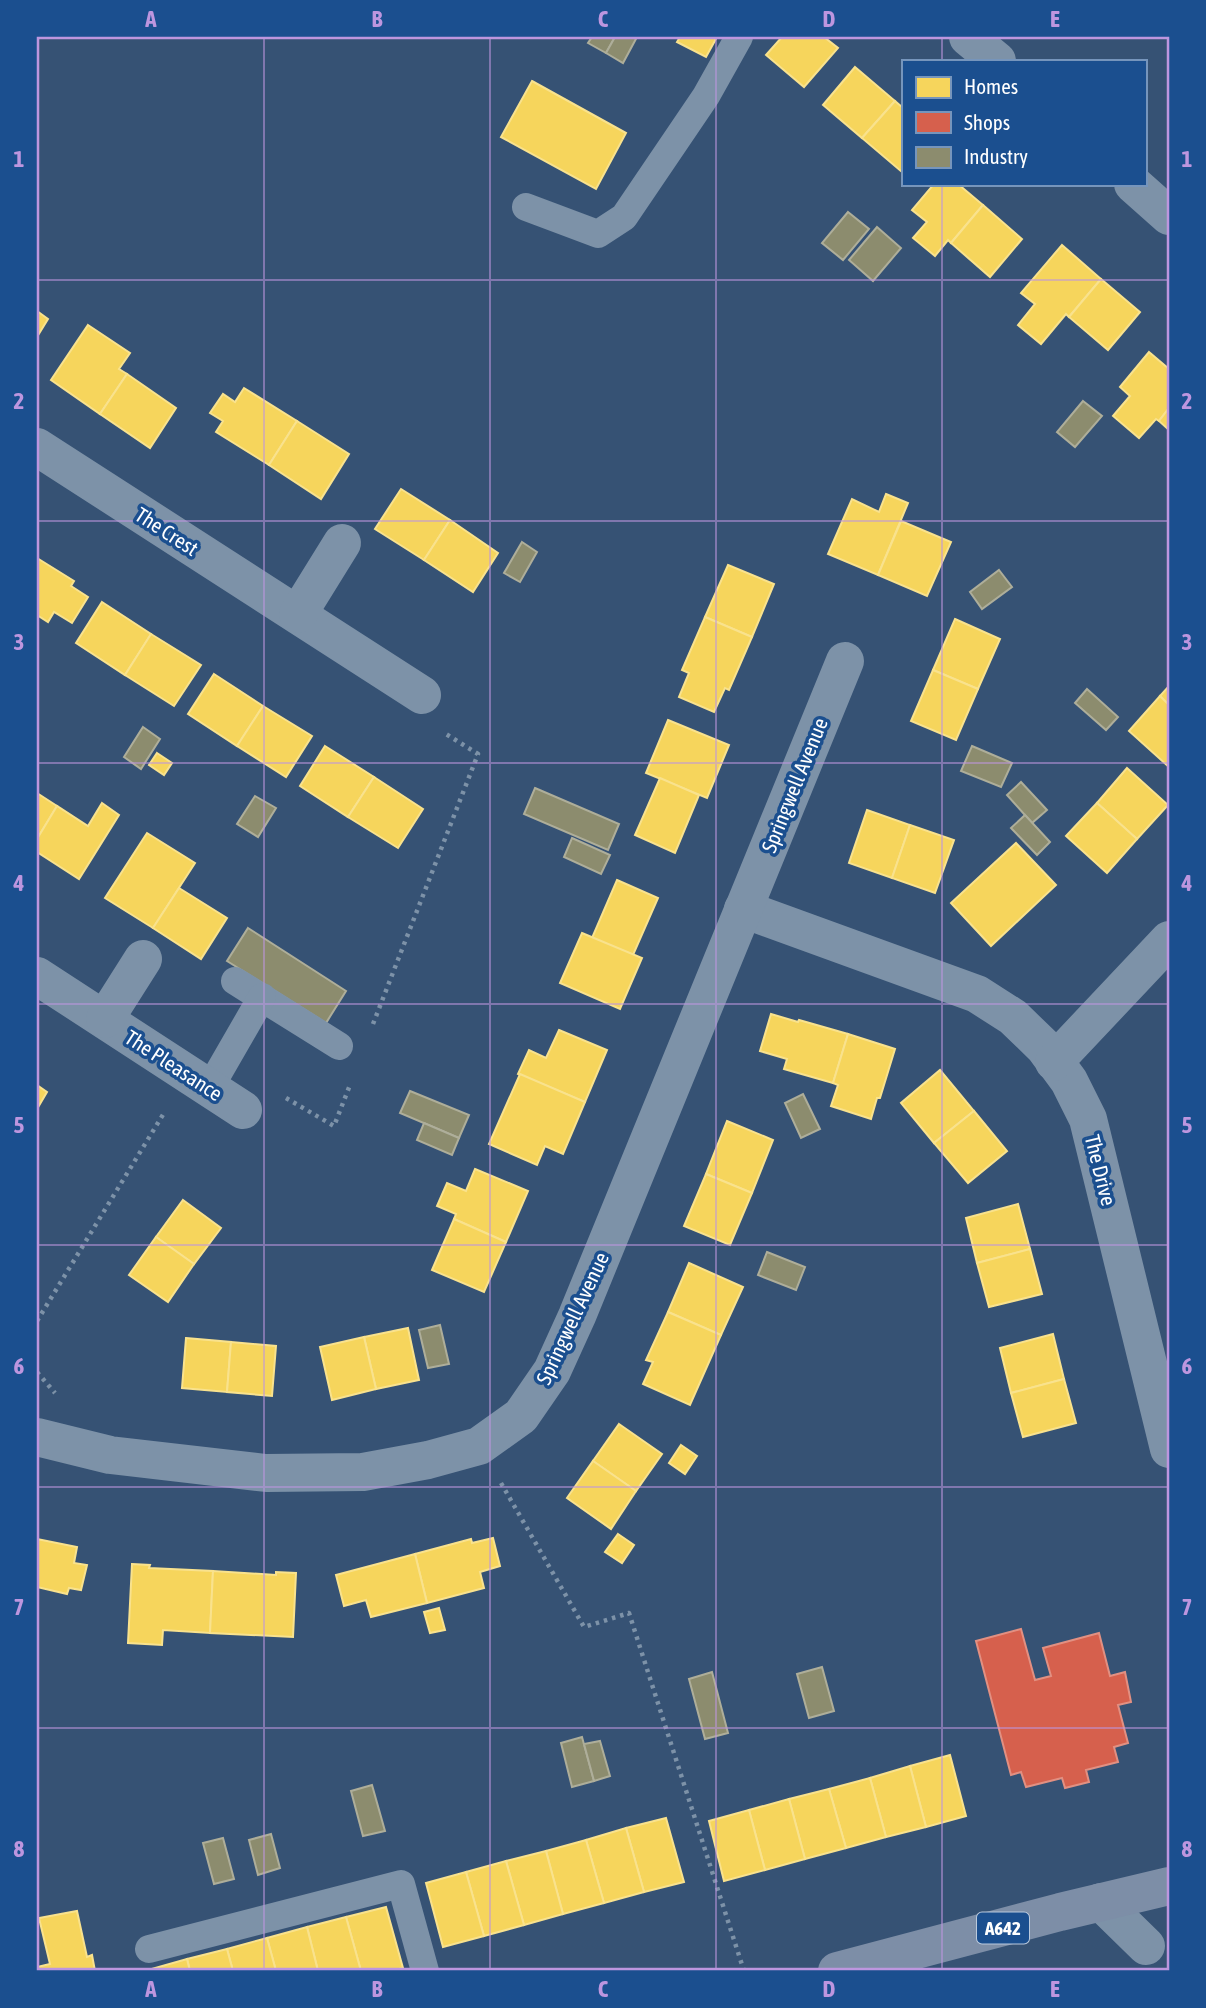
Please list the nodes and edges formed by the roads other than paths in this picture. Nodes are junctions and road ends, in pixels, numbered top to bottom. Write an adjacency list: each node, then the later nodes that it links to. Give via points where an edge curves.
1 (739, 37): 5 (lane, via 706,96 624,217 598,234)
2 (968, 37): 3 (street)
3 (996, 60)
4 (1135, 186): 6 (street)
5 (526, 207)
6 (1169, 216)
7 (37, 447): 9 (street, The Crest)
8 (342, 543): 9 (street)
9 (298, 614): 11 (street, The Crest)
10 (845, 662): 12 (street, Springwell Avenue)
11 (422, 695)
12 (743, 909): 20 (street, via 977,994 1013,1017); 23 (street, Springwell Avenue, via 577,1316 552,1371 521,1416 479,1446 363,1472 266,1473 110,1455)
13 (1169, 940): 20 (street)
14 (143, 959): 18 (street, The Pleasance)
15 (37, 976): 18 (street, The Pleasance)
16 (235, 981): 17 (lane)
17 (262, 997): 19 (lane); 21 (lane)
18 (105, 1019): 21 (street, The Pleasance)
19 (338, 1046)
20 (1054, 1062): 24 (street, The Drive, via 1088,1119)
21 (198, 1082): 22 (street, The Pleasance)
22 (243, 1110)
23 (37, 1437)
24 (1169, 1449)
25 (1169, 1886): 26 (main road, A642)
26 (1101, 1902): 28 (street); 30 (main road, A642)
27 (149, 1949): 29 (lane, via 401,1884)
28 (1147, 1959)
29 (425, 1971)
30 (837, 1971)

